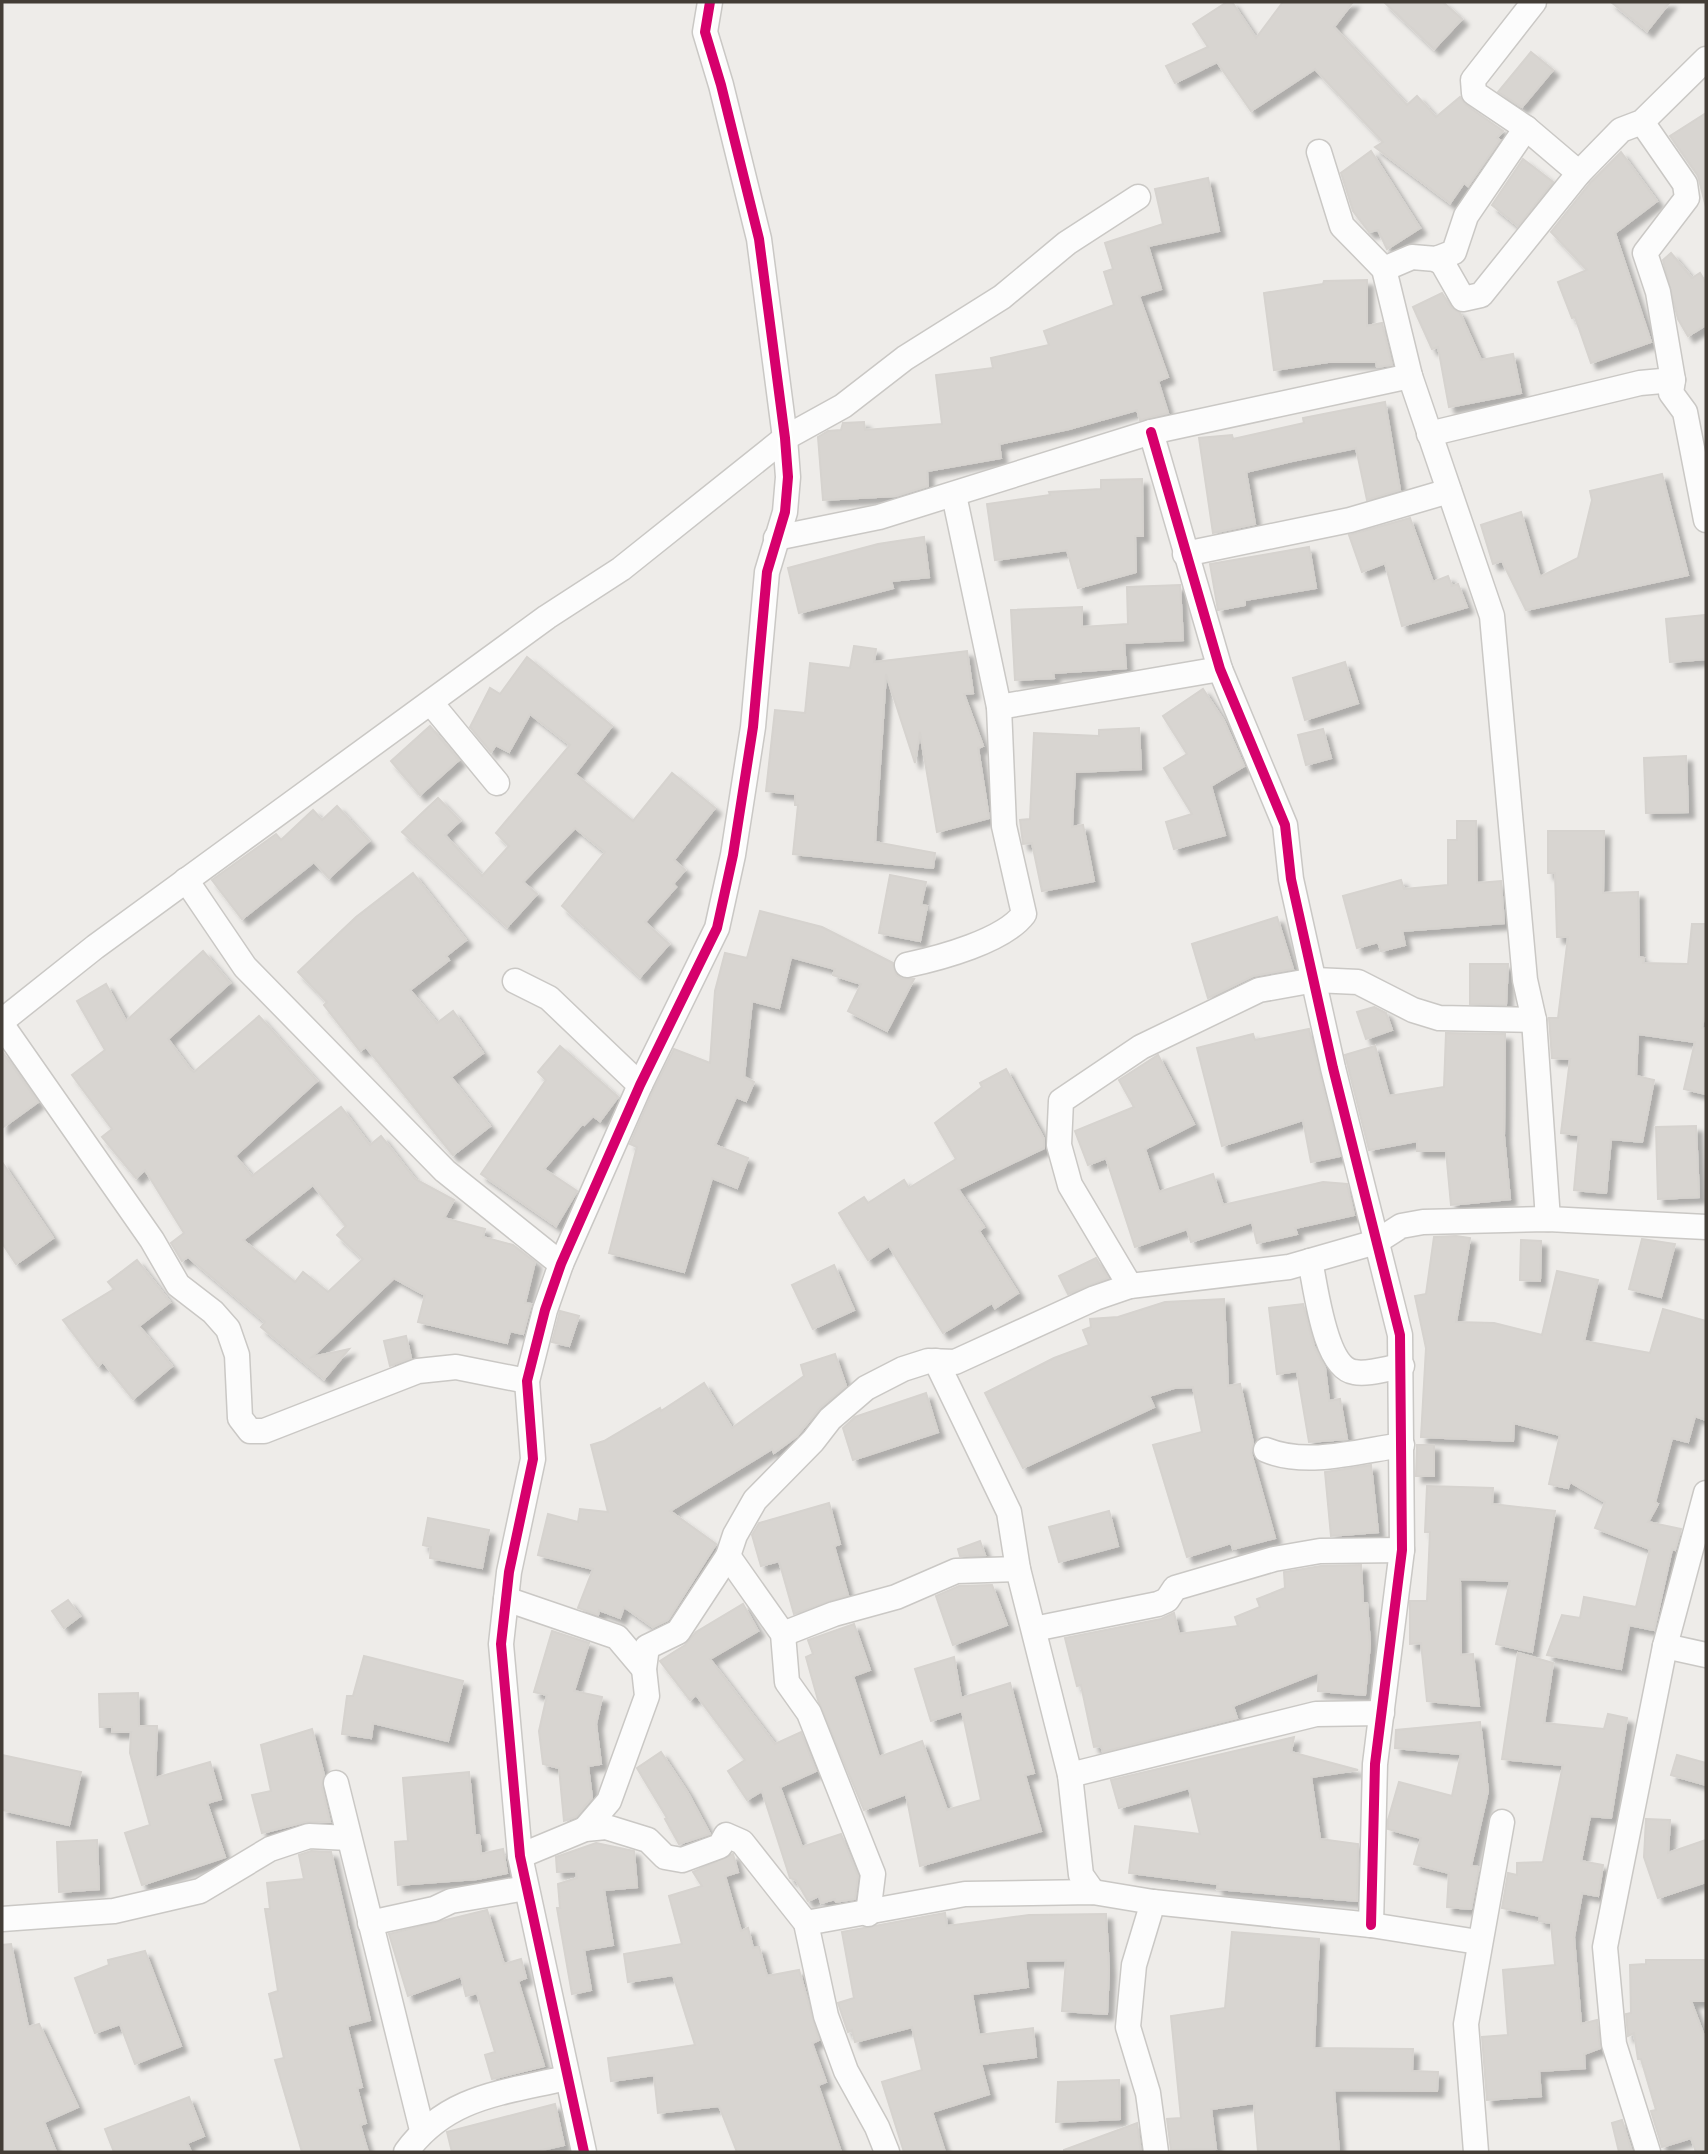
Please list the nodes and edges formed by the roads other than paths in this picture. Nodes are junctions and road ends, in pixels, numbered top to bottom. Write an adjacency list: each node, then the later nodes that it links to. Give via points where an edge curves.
1 (710, 2): 15 (street, via 705,32 759,239)
2 (1534, 2): 5 (street, via 1472,87 1474,93)
3 (1706, 59): 4 (street)
4 (1642, 122): 7 (street, via 1621,130); 12 (street, via 1685,184 1688,198 1645,253 1658,292)
5 (1526, 128): 7 (street); 9 (street, via 1466,216 1454,251)
6 (1320, 152): 10 (street, via 1342,226)
7 (1579, 173): 9 (street, via 1481,295 1463,299)
8 (1138, 197): 15 (street, via 1067,243 1002,297 905,358 843,406)
9 (1436, 259): 10 (street, via 1412,257)
10 (1384, 269): 11 (street)
11 (1410, 376): 13 (street); 14 (street)
12 (1673, 380): 14 (street, via 1640,383); 20 (street, via 1671,393 1685,412)
13 (1151, 432): 19 (street); 22 (street)
14 (1429, 434): 18 (street)
15 (785, 438): 16 (street); 17 (street)
16 (753, 464): 17 (street); 24 (street, via 621,569)
17 (788, 477): 21 (street, via 785,512)
18 (1448, 491): 22 (street, via 1350,520); 31 (street, via 1492,616 1525,980)
19 (954, 495): 21 (street, via 879,517); 25 (street)
20 (1705, 505)
21 (776, 538): 33 (street, via 767,572 753,727 717,928)
22 (1185, 554): 23 (street)
23 (1220, 670): 25 (street); 29 (street, via 1285,825 1291,879)
24 (431, 703): 26 (street); 27 (street)
25 (999, 707): 28 (street, via 1004,826 1024,914 1016,925 945,957)
26 (497, 783)
27 (186, 880): 32 (street); 38 (street, via 255,977 445,1171)
28 (907, 965)
29 (1315, 980): 31 (street, via 1358,982 1439,1018); 36 (street); 39 (street, via 1259,990 1141,1047 1061,1101 1059,1145 1070,1185)
30 (515, 981): 33 (street, via 549,998)
31 (1534, 1020): 34 (street)
32 (2, 1023): 42 (street, via 152,1240 178,1286 228,1329 237,1355 240,1418 250,1431 264,1431 418,1371 456,1367)
33 (640, 1085): 38 (street)
34 (1548, 1219): 35 (street); 36 (street, via 1423,1222 1401,1226)
35 (1706, 1227)
36 (1376, 1242): 37 (street); 41 (street, via 1394,1300)
37 (1310, 1261): 39 (street); 41 (street, via 1331,1354 1355,1373)
38 (561, 1264): 42 (street)
39 (1130, 1286): 40 (street, via 955,1362)
40 (936, 1361): 47 (street, via 904,1369 866,1388 830,1419 755,1500); 48 (street, via 1009,1512)
41 (1402, 1366): 43 (street)
42 (527, 1381): 49 (street, via 533,1459)
43 (1402, 1445): 44 (street, via 1304,1459); 46 (street)
44 (1266, 1450)
45 (1706, 1493): 52 (street)
46 (1402, 1550): 50 (street, via 1320,1551 1274,1559 1175,1588 1158,1604); 55 (street)
47 (728, 1556): 51 (street); 54 (street, via 678,1632 648,1647)
48 (1018, 1569): 50 (street); 51 (street, via 957,1571)
49 (506, 1599): 54 (street, via 617,1637); 61 (street, via 501,1644)
50 (1034, 1629): 56 (street)
51 (783, 1634): 65 (street, via 787,1682 808,1713 873,1874)
52 (1665, 1646): 53 (street); 78 (street, via 1605,1947 1614,2045)
53 (1706, 1654)
54 (644, 1669): 59 (street, via 647,1696 609,1801)
55 (1382, 1713): 56 (street, via 1316,1714); 69 (street, via 1375,1763)
56 (1070, 1775): 63 (street, via 1081,1875)
57 (335, 1783): 60 (street)
58 (1502, 1822): 70 (street)
59 (585, 1829): 61 (street); 68 (street, via 606,1827 648,1840 665,1857 682,1860 720,1846 726,1835 742,1842)
60 (349, 1838): 66 (street, via 309,1836 270,1849 200,1891 114,1911); 67 (street)
61 (520, 1856): 62 (street)
62 (526, 1888): 67 (street, via 451,1901); 71 (street)
63 (1093, 1892): 64 (street); 65 (street, via 965,1894)
64 (1153, 1902): 69 (street); 76 (street, via 1134,1965 1128,2027 1148,2093)
65 (867, 1914): 68 (street)
66 (2, 1919)
67 (370, 1923): 72 (street)
68 (806, 1923): 75 (street, via 826,2016 846,2071)
69 (1371, 1925): 70 (street)
70 (1478, 1942): 77 (street, via 1466,2024)
71 (566, 2078): 72 (street, via 461,2104); 74 (street)
72 (422, 2130): 73 (street)
73 (406, 2152)
74 (584, 2152)
75 (887, 2152)
76 (1156, 2152)
77 (1476, 2152)
78 (1648, 2152)

